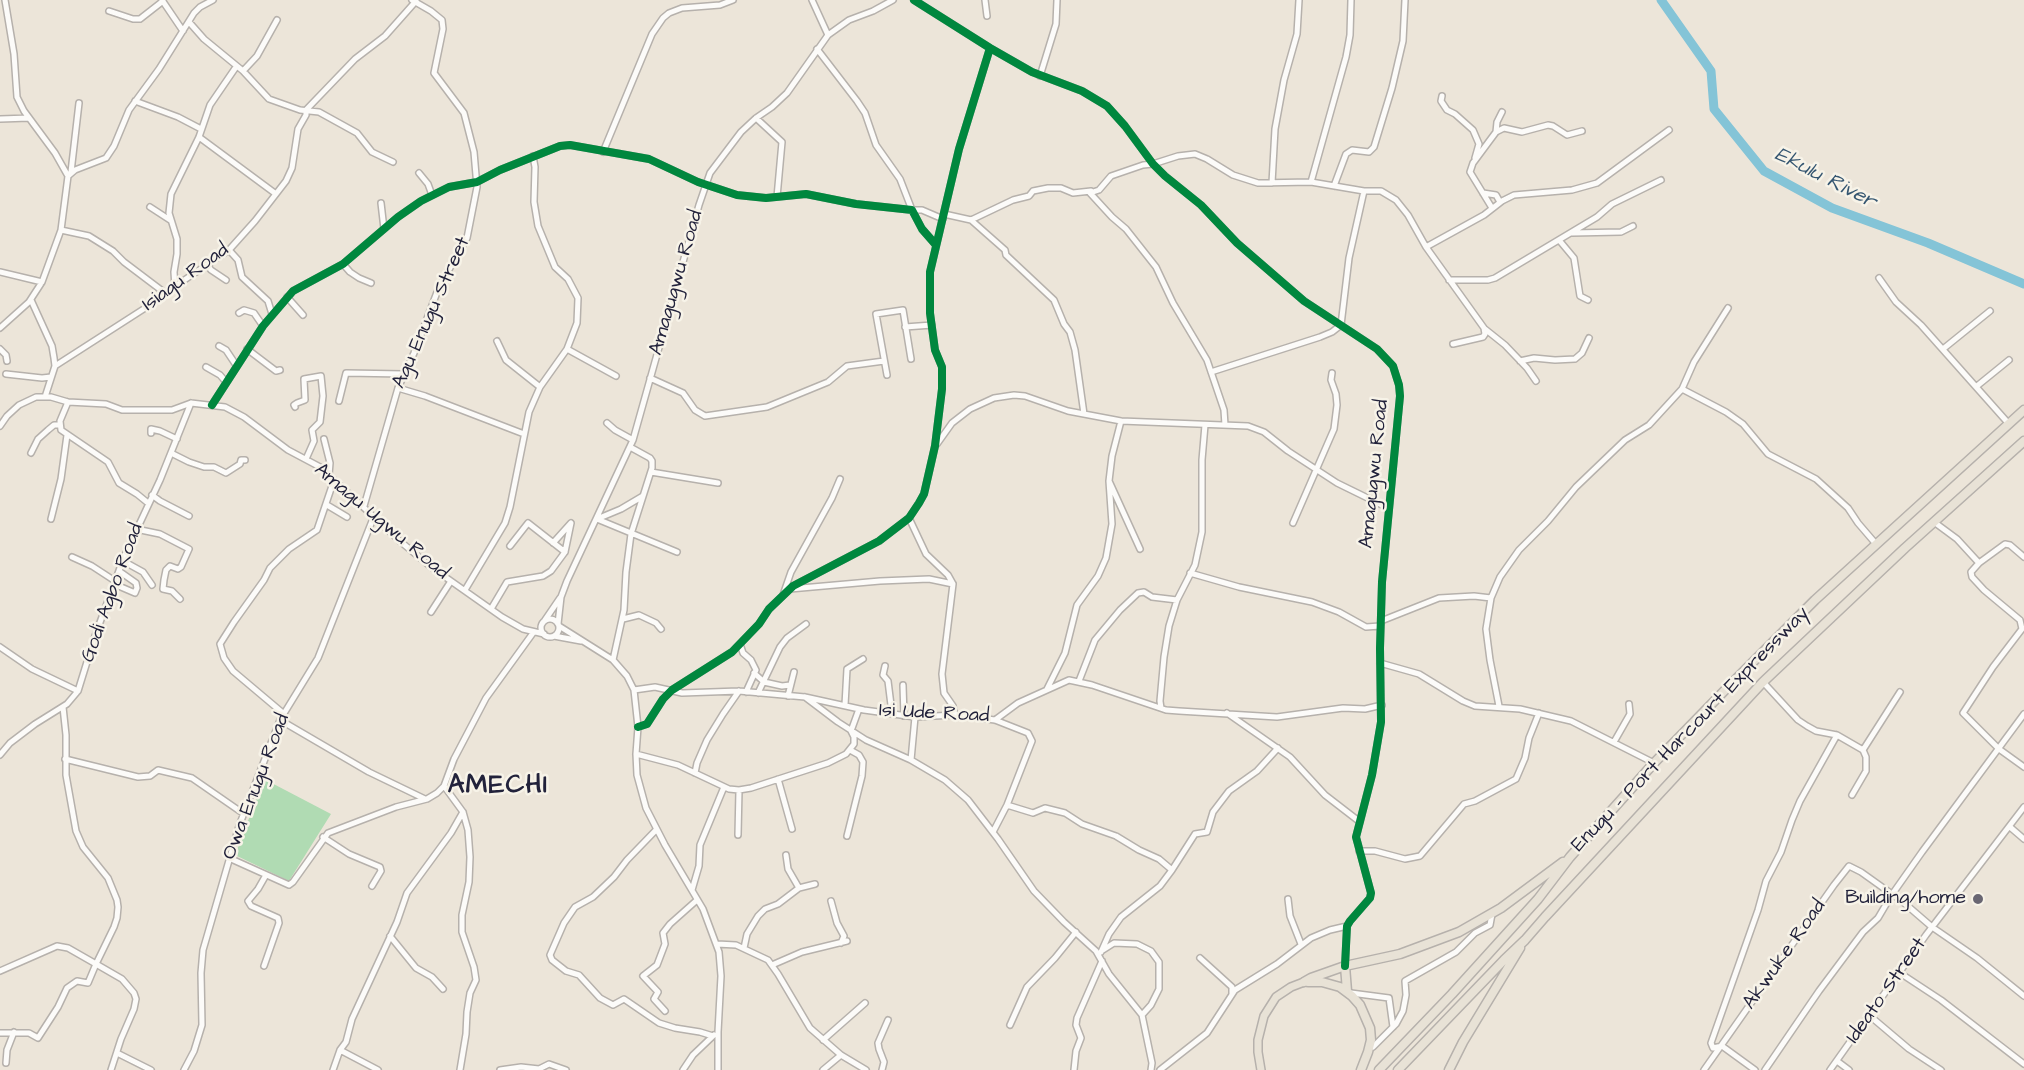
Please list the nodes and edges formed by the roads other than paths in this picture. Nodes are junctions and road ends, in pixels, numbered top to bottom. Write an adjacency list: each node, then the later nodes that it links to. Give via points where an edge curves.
1 (5, 0): 30 (street, via 16,94)
2 (213, 0): 17 (street, via 200,7)
3 (733, 0): 38 (street, via 682,8 663,18 652,34)
4 (812, 0): 19 (street)
5 (893, 0): 19 (street, Amagugwu Road, via 849,20)
6 (914, 0): 20 (street, Amagugwu Road)
7 (985, 0): 15 (street)
8 (1057, 0): 24 (street, via 1056,24)
9 (1299, 0): 48 (street, via 1298,34 1275,129)
10 (1351, 0): 47 (street, via 1346,57)
11 (1405, 0): 50 (street, via 1403,41 1374,147 1369,152 1352,150 1346,154)
12 (162, 1): 14 (street, via 140,19); 18 (street)
13 (415, 1): 28 (street, Isiagu Road, via 386,36 349,64); 46 (street, Agu Enugu Street, via 443,24 435,73 464,113)
14 (110, 11)
15 (987, 16)
16 (277, 20): 23 (street, via 257,56)
17 (189, 22): 18 (street); 22 (street)
18 (183, 31): 26 (street)
19 (828, 35): 21 (street, Amagugwu Road)
20 (990, 48): 24 (street, Amagugwu Road); 62 (street, via 959,149)
21 (816, 49): 31 (street, Amagugwu Road, via 787,93); 61 (street, via 865,113 876,145 900,179)
22 (236, 67): 23 (street); 33 (street, via 212,101)
23 (243, 71): 28 (street, via 271,100)
24 (1040, 76): 42 (street, Amagugwu Road, via 1082,91 1107,106)
25 (1442, 96): 40 (street, via 1447,110 1473,130 1479,144)
26 (135, 101): 33 (street); 44 (street, via 106,158)
27 (80, 103): 44 (street)
28 (306, 110): 41 (street, via 319,112 347,127 372,152); 54 (street, Isiagu Road, via 298,129 292,168)
29 (1502, 112): 36 (street)
30 (28, 118): 32 (street); 44 (street)
31 (756, 118): 49 (street, Amagugwu Road, via 722,156); 56 (street, via 782,142)
32 (0, 119)
33 (201, 129): 37 (street)
34 (1669, 130): 57 (street, via 1592,185 1514,195)
35 (1582, 131): 36 (street, via 1567,135 1548,125 1526,131 1504,128)
36 (1496, 132): 40 (street)
37 (199, 137): 54 (street); 64 (street, via 171,194)
38 (603, 152): 39 (street, via 564,145); 49 (street, via 649,159)
39 (533, 156): 46 (street); 103 (street, via 538,226 555,267 568,279 578,298 577,323)
40 (1475, 160): 53 (street, via 1470,172)
41 (393, 162)
42 (1153, 164): 48 (street, via 1195,154 1233,175); 51 (street, via 1111,176 1099,190); 92 (street, Amagugwu Road, via 1304,301)
43 (419, 173): 55 (street)
44 (69, 174): 67 (street)
45 (1661, 180): 68 (street, via 1612,204)
46 (477, 182): 55 (street); 117 (street, Agu Enugu Street, via 467,238 439,287)
47 (1311, 182): 48 (street); 50 (street)
48 (1272, 183)
49 (705, 185): 56 (street, via 737,195); 121 (street, Amagugwu Road)
50 (1334, 186): 52 (street)
51 (1091, 191): 63 (street, via 1033,191); 114 (street, via 1156,267)
52 (1364, 191): 71 (street, via 1381,191 1396,200); 92 (street, via 1349,258)
53 (1484, 193): 57 (street, via 1496,195); 60 (street)
54 (276, 194): 72 (street, Isiagu Road)
55 (432, 195): 66 (street)
56 (777, 197): 61 (street, via 807,194)
57 (1500, 202): 60 (street)
58 (381, 203): 66 (street)
59 (150, 207): 64 (street)
60 (1492, 208): 71 (street)
61 (912, 210): 62 (street); 70 (street)
62 (944, 217): 63 (street); 70 (street)
63 (971, 220): 135 (street, via 1054,300 1075,350)
64 (171, 221): 81 (street, via 177,238)
65 (1633, 226): 68 (street, via 1621,232)
66 (384, 229): 73 (street)
67 (61, 230): 79 (street); 82 (street, via 90,236)
68 (1570, 233): 69 (street)
69 (1559, 240): 78 (street, via 1491,280); 85 (street, via 1574,258 1580,296)
70 (936, 245): 91 (street, via 929,286)
71 (1426, 247): 78 (street)
72 (229, 250): 74 (street, Isiagu Road); 89 (street, via 238,260 242,277 268,301)
73 (343, 264): 80 (street); 83 (street)
74 (207, 265): 77 (street); 81 (street, Isiagu Road)
75 (0, 272): 79 (street)
76 (1879, 278): 104 (street, via 1896,302)
77 (226, 280)
78 (1449, 280): 96 (street)
79 (42, 282): 84 (street)
80 (371, 283)
81 (176, 287): 82 (street, Isiagu Road)
82 (165, 292): 111 (street, Isiagu Road)
83 (287, 297): 89 (street); 90 (street)
84 (31, 300): 95 (street); 111 (street, via 52,346)
85 (1588, 300)
86 (1728, 308): 127 (street)
87 (1990, 311): 104 (street)
88 (238, 313): 93 (street, via 254,313)
89 (272, 315): 93 (street)
90 (303, 315)
91 (932, 325): 94 (street); 150 (street, via 942,368)
92 (1341, 325): 114 (street, via 1320,337); 168 (street, Amagugwu Road, via 1388,358 1398,381 1400,396)
93 (263, 326): 102 (street)
94 (905, 327): 105 (street); 109 (street, via 903,310 876,314)
95 (0, 328)
96 (1484, 328): 99 (street, via 1483,337); 108 (street)
97 (1589, 338): 108 (street, via 1575,359)
98 (497, 341): 125 (street, via 506,360)
99 (1453, 344)
100 (219, 346): 110 (street)
101 (0, 349): 107 (street)
102 (247, 349): 110 (street); 113 (street)
103 (567, 349): 119 (street); 125 (street)
104 (1943, 349): 124 (street)
105 (911, 359)
106 (2009, 360): 124 (street)
107 (7, 361)
108 (1520, 361): 122 (street)
109 (884, 362): 118 (street); 121 (street, via 847,366 828,382 767,407 705,416 695,410 683,393)
110 (236, 365): 123 (street)
111 (55, 366): 120 (street)
112 (206, 367): 123 (street)
113 (280, 370)
114 (1211, 372): 141 (street)
115 (1332, 373): 156 (street, via 1337,413)
116 (6, 374): 120 (street)
117 (404, 374): 126 (street, Agu Enugu Street); 129 (street, via 346,373)
118 (887, 375)
119 (616, 376)
120 (51, 377): 128 (street)
121 (650, 378): 148 (street, Amagugwu Road)
122 (1536, 381)
123 (226, 382): 132 (street)
124 (1977, 386): 138 (street)
125 (540, 387): 144 (street)
126 (398, 388): 144 (street); 167 (street, Agu Enugu Street)
127 (1682, 388): 180 (street, via 1743,424 1768,454 1816,479 1848,508); 199 (street, via 1649,425 1625,440 1576,487 1519,550)
128 (45, 397): 130 (street, Amagu Ugwu Road); 142 (street, via 19,405)
129 (339, 401)
130 (68, 402): 131 (street, Amagu Ugwu Road, via 152,411); 139 (street)
131 (191, 403): 132 (street, Amagu Ugwu Road); 146 (street, Godi Agbo Road)
132 (212, 405): 154 (street, Amagu Ugwu Road, via 233,410)
133 (295, 407): 154 (street, via 305,400 304,379 321,376 320,422 312,430 314,441)
134 (2024, 410): 138 (highway, Enugu - Port Harcourt Expressway)
135 (1084, 414): 136 (street); 150 (street, via 1025,396 1001,396 960,415)
136 (1121, 421): 140 (street); 161 (street)
137 (607, 423): 148 (street)
138 (2008, 424): 180 (highway, Enugu - Port Harcourt Expressway)
139 (60, 425): 145 (street); 152 (street, via 54,425 38,439)
140 (1205, 425): 141 (street); 190 (street, via 1202,532)
141 (1225, 425): 156 (street, via 1260,429)
142 (0, 426)
143 (151, 433): 146 (street, via 151,429)
144 (524, 434): 195 (street, via 508,516)
145 (67, 435): 165 (street, via 108,462 119,483); 173 (street)
146 (177, 439): 153 (street, Godi Agbo Road)
147 (324, 439): 158 (street)
148 (633, 440): 151 (street, Amagugwu Road)
149 (2024, 441): 175 (highway, Enugu - Port Harcourt Expressway)
150 (935, 446): 172 (street, via 924,494)
151 (630, 447): 157 (street, via 650,458); 174 (street, Amagugwu Road)
152 (31, 453)
153 (171, 453): 155 (street, via 226,473); 163 (street, Godi Agbo Road)
154 (306, 459): 158 (street, Amagu Ugwu Road)
155 (245, 460)
156 (1316, 470): 168 (street); 176 (street)
157 (651, 472): 162 (street); 164 (street)
158 (329, 475): 160 (street, Amagu Ugwu Road)
159 (840, 479): 197 (street)
160 (334, 480): 166 (street); 167 (street, Amagu Ugwu Road)
161 (1110, 481): 182 (street); 230 (street, via 1112,524 1106,558 1077,605 1065,653)
162 (718, 483)
163 (152, 495): 165 (street, Godi Agbo Road); 169 (street)
164 (644, 496): 174 (street); 178 (street)
165 (148, 503): 177 (street, Godi Agbo Road)
166 (327, 505): 171 (street); 251 (street, via 317,530 270,568 220,644 233,671)
167 (364, 506): 170 (street, Amagu Ugwu Road)
168 (1388, 508): 208 (street, Amagugwu Road)
169 (189, 516)
170 (374, 516): 191 (street, Amagu Ugwu Road); 251 (street, Owa Enugu Road, via 318,658)
171 (347, 518)
172 (909, 518): 193 (street, via 926,554); 196 (street, via 879,542)
173 (51, 519)
174 (597, 519): 178 (street); 198 (street, Amagugwu Road)
175 (1934, 522): 188 (street); 225 (highway, Enugu - Port Harcourt Expressway)
176 (1293, 523)
177 (136, 529): 187 (street, Godi Agbo Road); 200 (street, via 160,534 189,549 181,567 170,566 164,580 163,589)
178 (631, 534): 184 (street); 205 (street)
179 (553, 543): 181 (street, via 528,523); 183 (street); 183 (street, via 571,523)
180 (1876, 544): 268 (highway, Enugu - Port Harcourt Expressway)
181 (510, 546)
182 (1140, 549)
183 (565, 552): 202 (street, via 543,576 507,582)
184 (677, 552)
185 (72, 557): 192 (street)
186 (2024, 557): 188 (street, via 2005,544)
187 (123, 561): 189 (street, Godi Agbo Road); 194 (street, via 143,572)
188 (1979, 563): 204 (street, via 1971,572 1972,577)
189 (118, 571): 192 (street, Godi Agbo Road); 192 (street, via 136,583 135,593)
190 (1190, 573): 201 (street); 208 (street, via 1312,602 1366,627)
191 (451, 581): 195 (street, Amagu Ugwu Road); 203 (street)
192 (115, 582): 231 (street, Godi Agbo Road)
193 (953, 584): 196 (street, via 929,579); 249 (street, via 942,674 944,693)
194 (152, 585)
195 (465, 590): 202 (street, Amagu Ugwu Road)
196 (789, 590): 197 (street)
197 (782, 596): 215 (street)
198 (561, 597): 206 (street); 209 (street)
199 (1491, 598): 208 (street, via 1439,598); 241 (street, via 1487,641)
200 (180, 599)
201 (1177, 600): 223 (street, via 1152,597 1142,591 1133,597 1095,640); 243 (street, via 1164,657)
202 (491, 609): 211 (street, Amagu Ugwu Road)
203 (431, 612)
204 (2022, 618): 261 (street, via 2022,629 1963,713)
205 (623, 619): 210 (street, via 639,615); 218 (street)
206 (543, 624): 209 (street, via 552,619); 211 (street); 212 (street)
207 (806, 624): 224 (street, via 780,647)
208 (1380, 624): 219 (street, Amagugwu Road)
209 (558, 625): 213 (street); 214 (street)
210 (661, 629)
211 (530, 632): 212 (street); 272 (street, via 486,698)
212 (544, 634): 213 (street)
213 (554, 636): 214 (street)
214 (581, 641): 218 (street)
215 (740, 644): 222 (street, via 756,670); 229 (street)
216 (0, 647): 231 (street, via 32,669)
217 (863, 659): 239 (street, via 847,669)
218 (613, 660): 228 (street)
219 (1380, 663): 240 (street, Amagugwu Road); 241 (street, via 1419,674 1469,704)
220 (885, 666): 245 (street, via 883,675 888,681)
221 (794, 672): 226 (street)
222 (754, 673): 224 (street); 233 (street)
223 (1079, 681): 230 (street, Isi Ude Road, via 1065,681); 243 (street)
224 (764, 682): 226 (street); 235 (street)
225 (1763, 682): 256 (street, via 1798,720 1816,731); 309 (highway, Enugu - Port Harcourt Expressway)
226 (790, 685): 236 (street)
227 (903, 685): 250 (street)
228 (634, 690): 229 (street, Isi Ude Road); 254 (street)
229 (672, 690): 232 (street, Isi Ude Road); 254 (street, via 650,721)
230 (1047, 690): 253 (street, Isi Ude Road, via 1018,703)
231 (78, 691): 242 (street, Godi Agbo Road)
232 (739, 691): 233 (street, Isi Ude Road); 270 (street, via 707,740)
233 (746, 692): 235 (street, Isi Ude Road)
234 (1900, 692): 263 (street)
235 (758, 693): 236 (street, Isi Ude Road)
236 (788, 696): 237 (street, Isi Ude Road)
237 (805, 697): 239 (street, Isi Ude Road); 255 (street)
238 (1629, 704): 258 (street, via 1630,714)
239 (844, 705): 244 (street, Isi Ude Road)
240 (1382, 705): 246 (street, via 1277,717); 281 (street, Amagugwu Road, via 1374,764)
241 (1499, 706): 247 (street)
242 (63, 707): 265 (street, Godi Agbo Road, via 10,743); 266 (street)
243 (1161, 708): 246 (street)
244 (859, 709): 245 (street, Isi Ude Road); 255 (street)
245 (892, 713): 250 (street, Isi Ude Road)
246 (1227, 713): 260 (street)
247 (1539, 713): 258 (street, via 1579,725); 290 (street, via 1515,779 1464,804 1420,856 1405,860 1375,851)
248 (2024, 714): 261 (street)
249 (955, 715): 252 (street, Isi Ude Road); 253 (street, Isi Ude Road)
250 (904, 716): 252 (street, Isi Ude Road)
251 (282, 717): 276 (street, via 369,772); 280 (street, Owa Enugu Road)
252 (915, 717): 267 (street)
253 (995, 720): 277 (street, via 1028,733 1032,741)
254 (638, 727): 264 (street)
255 (851, 731): 257 (street); 259 (street)
256 (1837, 735): 263 (street); 339 (street, via 1800,801 1766,882 1711,1043 1713,1048)
257 (866, 740): 259 (street); 267 (street)
258 (1614, 742): 268 (street)
259 (854, 744): 262 (street)
260 (1278, 748): 281 (street, via 1325,795); 294 (street, via 1257,771 1229,791 1213,812 1207,832 1195,834)
261 (1999, 749): 269 (street); 300 (street)
262 (850, 750): 271 (street, via 828,763); 287 (street, via 863,762)
263 (1863, 750): 275 (street, via 1866,771)
264 (636, 754): 270 (street); 284 (street, via 639,785)
265 (0, 755)
266 (65, 759): 280 (street, via 138,777 150,776 158,770 192,778); 316 (street, via 75,831 108,878 118,907 114,927)
267 (911, 760): 285 (street, via 957,789)
268 (1654, 763): 292 (highway, Enugu - Port Harcourt Expressway)
269 (2024, 767)
270 (695, 773): 273 (street)
271 (778, 779): 274 (street); 283 (street)
272 (444, 786): 276 (street); 279 (street)
273 (724, 787): 274 (street); 299 (street, via 700,845)
274 (739, 790): 286 (street)
275 (1852, 795)
276 (427, 800): 288 (street, via 396,807)
277 (1007, 805): 285 (street); 294 (street, via 1033,813 1045,808 1065,813 1082,824 1116,836)
278 (2024, 807): 282 (street, Ideato Street)
279 (463, 812): 308 (street, via 407,893); 352 (street, via 470,871 462,932 476,980 467,1012)
280 (244, 814): 293 (street, Owa Enugu Road)
281 (1360, 822): 290 (street, Amagugwu Road, via 1356,837)
282 (2010, 826): 289 (street); 306 (street, Ideato Street)
283 (792, 829)
284 (656, 830): 299 (street); 337 (street, via 600,891 574,907 550,955 613,1005 624,999 659,1023)
285 (993, 831): 307 (street, via 1034,891)
286 (738, 835)
287 (847, 836)
288 (323, 837): 295 (street, via 292,884); 297 (street, via 348,854 380,867)
289 (2024, 839)
290 (1359, 851): 305 (street, Amagugwu Road, via 1371,893)
291 (786, 855): 298 (street, via 788,869)
292 (1570, 857): 304 (highway); 365 (highway, Enugu - Port Harcourt Expressway, via 1538,899)
293 (229, 858): 295 (street); 349 (street, Owa Enugu Road, via 201,962 202,1024)
294 (1172, 870): 313 (street, via 1160,886 1121,917)
295 (266, 875): 318 (street, via 248,901 278,918)
296 (815, 884): 298 (street)
297 (372, 886)
298 (799, 888): 312 (street, via 758,916)
299 (692, 890): 302 (street)
300 (1891, 896): 306 (street, Akwuke Road); 339 (street, Akwuke Road, via 1849,866); 370 (street)
301 (1288, 899): 311 (street)
302 (697, 900): 310 (street); 329 (street, via 663,933 665,944 657,965 643,976 658,992 654,999)
303 (831, 901): 317 (street, via 844,942 801,952)
304 (1492, 914): 319 (highway, via 1428,945); 334 (street, via 1490,925 1475,933 1456,952 1405,981 1403,1011)
305 (1347, 927): 311 (street, via 1330,930); 319 (street)
306 (1932, 927): 321 (street, Ideato Street); 327 (street, Akwuke Road)
307 (1076, 932): 313 (street); 333 (street, via 1027,987)
308 (390, 936): 324 (street, via 416,968); 341 (street)
309 (1525, 940): 366 (highway, Enugu - Port Harcourt Expressway); 367 (highway)
310 (717, 944): 312 (street); 337 (street, via 721,976)
311 (1301, 944): 326 (street)
312 (744, 948): 317 (street)
313 (1100, 953): 315 (street); 330 (street, via 1114,943 1125,942 1144,947 1156,956 1159,989)
314 (1200, 958): 326 (street, via 1232,987)
315 (1102, 961): 330 (street, via 1108,974); 360 (street, via 1077,1018 1081,1038)
316 (96, 964): 320 (street, via 57,946); 335 (street, via 88,983 77,981 67,988 38,1038); 342 (street, via 122,978 135,993 134,1009)
317 (772, 965): 338 (street, via 806,1022)
318 (264, 966)
319 (1345, 966): 322 (highway); 325 (highway)
320 (0, 971)
321 (1900, 973): 331 (street, Ideato Street); 346 (street)
322 (1304, 982): 325 (highway, via 1322,982); 363 (main road, via 1276,997 1264,1017 1258,1040)
323 (2024, 985): 327 (street)
324 (443, 989)
325 (1348, 992): 334 (street, via 1389,998); 364 (highway, via 1360,1005 1370,1028 1371,1040)
326 (1232, 993): 362 (street, via 1207,1033)
327 (2021, 994)
328 (865, 1003): 338 (street)
329 (665, 1011)
330 (1142, 1014): 361 (street)
331 (1870, 1016): 344 (street, Ideato Street); 373 (street)
332 (888, 1020): 359 (street, via 878,1043 884,1062)
333 (1010, 1025)
334 (1394, 1027): 340 (street)
335 (14, 1032): 336 (street); 345 (street)
336 (0, 1033)
337 (716, 1034): 355 (street); 356 (street)
338 (823, 1040): 343 (street)
339 (1722, 1046): 368 (street, Akwuke Road); 369 (street)
340 (1373, 1047)
341 (340, 1050): 350 (street); 351 (street)
342 (117, 1053): 347 (street); 348 (street)
343 (841, 1055): 357 (street); 358 (street)
344 (1837, 1061): 371 (street, Ideato Street); 372 (street)
345 (6, 1063)
346 (2024, 1064)
347 (111, 1070)
348 (151, 1070)
349 (184, 1070)
350 (333, 1070)
351 (378, 1070)
352 (460, 1070)
353 (500, 1070): 354 (street, via 521,1066 539,1069 549,1064)
354 (566, 1070)
355 (683, 1070)
356 (718, 1070)
357 (823, 1070)
358 (866, 1070)
359 (882, 1070)
360 (1074, 1070)
361 (1151, 1070)
362 (1160, 1070)
363 (1261, 1070)
364 (1361, 1070)
365 (1379, 1070)
366 (1398, 1070)
367 (1449, 1070)
368 (1704, 1070)
369 (1755, 1070)
370 (1765, 1070)
371 (1830, 1070)
372 (1849, 1070)
373 (1941, 1070)

